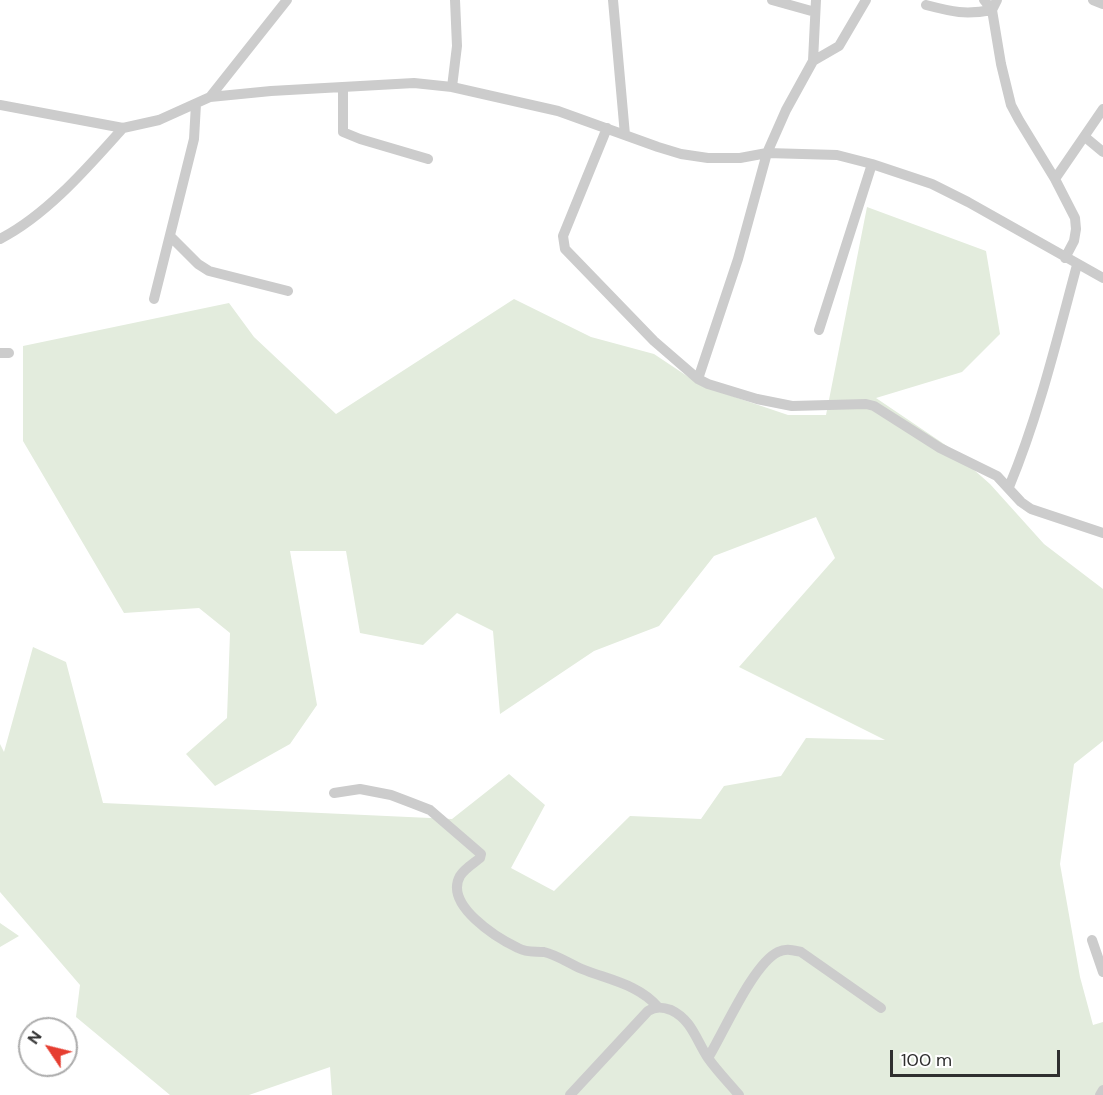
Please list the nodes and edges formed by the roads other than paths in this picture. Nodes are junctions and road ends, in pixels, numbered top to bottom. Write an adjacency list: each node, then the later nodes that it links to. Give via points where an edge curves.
1 (287, 0): 16 (street)
2 (454, 0): 15 (street, via 457,46)
3 (613, 0): 22 (street)
4 (772, 0): 12 (street)
5 (816, 0): 12 (street)
6 (866, 0): 13 (street, via 839,46)
7 (984, 0): 11 (street)
8 (1093, 0): 10 (street)
9 (926, 4): 11 (street, via 972,14)
10 (1103, 4)
11 (995, 5): 28 (street, via 1001,64 1011,105)
12 (815, 12): 13 (street)
13 (813, 61): 25 (street)
14 (344, 87): 15 (street, via 414,83); 16 (street); 26 (street, via 343,132)
15 (452, 87): 21 (street, via 558,111)
16 (210, 97): 17 (street)
17 (196, 104): 20 (street, via 159,120); 29 (street, via 194,139)
18 (0, 105): 20 (street)
19 (1103, 109): 23 (street)
20 (123, 128): 30 (street, via 52,201)
21 (607, 128): 22 (street); 37 (street, via 562,236 565,249 654,341)
22 (625, 135): 25 (street, via 708,158)
23 (1085, 137): 24 (street); 28 (street)
24 (1103, 152)
25 (767, 153): 27 (street, via 837,155); 37 (street, via 738,259)
26 (428, 159)
27 (872, 164): 31 (street, via 932,184); 36 (street)
28 (1055, 178): 31 (street, via 1075,218 1074,241)
29 (170, 236): 34 (street, via 209,271); 35 (street)
30 (0, 239)
31 (1065, 258): 32 (street)
32 (1077, 264): 33 (street); 38 (street, via 1041,398)
33 (1102, 279)
34 (288, 291)
35 (154, 298)
36 (819, 330)
37 (698, 379): 38 (street, via 792,406 874,406 940,448 997,476)
38 (1009, 487): 39 (street, via 1031,509)
39 (1103, 533)
40 (334, 793): 43 (street, via 369,790 430,810 481,854 457,882 461,899 478,923 519,950 543,952 639,990)
41 (1092, 940): 42 (street)
42 (1103, 972)
43 (658, 1007): 45 (street, via 683,1017); 47 (street, via 648,1011)
44 (881, 1008): 45 (street, via 801,952 788,948 768,958)
45 (708, 1058): 48 (street)
46 (1103, 1090): 49 (street)
47 (570, 1095)
48 (739, 1095)
49 (1100, 1095)

